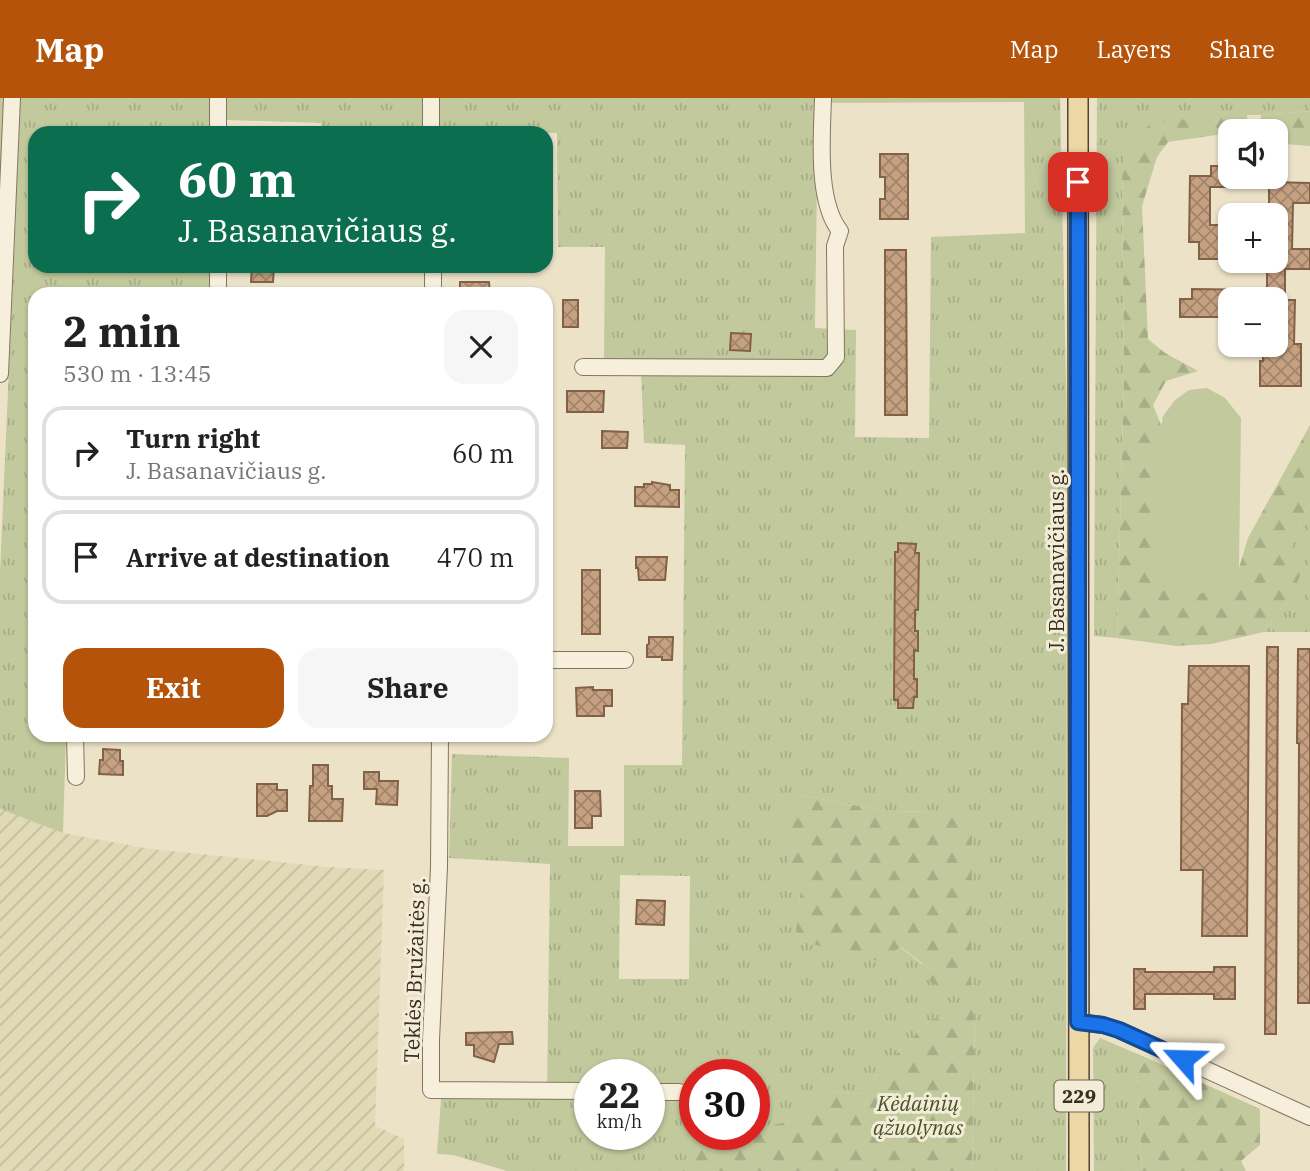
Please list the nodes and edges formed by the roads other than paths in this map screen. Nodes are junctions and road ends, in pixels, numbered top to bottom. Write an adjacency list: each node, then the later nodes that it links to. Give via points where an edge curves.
1 (12, 98): 9 (street)
2 (218, 98): 6 (street)
3 (431, 98): 7 (street)
4 (823, 98): 8 (street, via 821,151 827,203 840,231 835,246 836,357 827,368)
5 (1078, 98): 15 (main road, J. Basanavičiaus g. / 229)
6 (218, 126)
7 (431, 126)
8 (583, 367)
9 (0, 374)
10 (553, 660): 11 (street)
11 (625, 660)
12 (75, 742): 14 (street)
13 (440, 742): 16 (street, Teklės Bružaitės g., via 431,1090)
14 (76, 777)
15 (1078, 1022): 19 (street, via 1119,1030); 20 (main road, 229)
16 (574, 1091)
17 (665, 1092): 18 (street)
18 (679, 1092)
19 (1310, 1118)
20 (1079, 1171)

